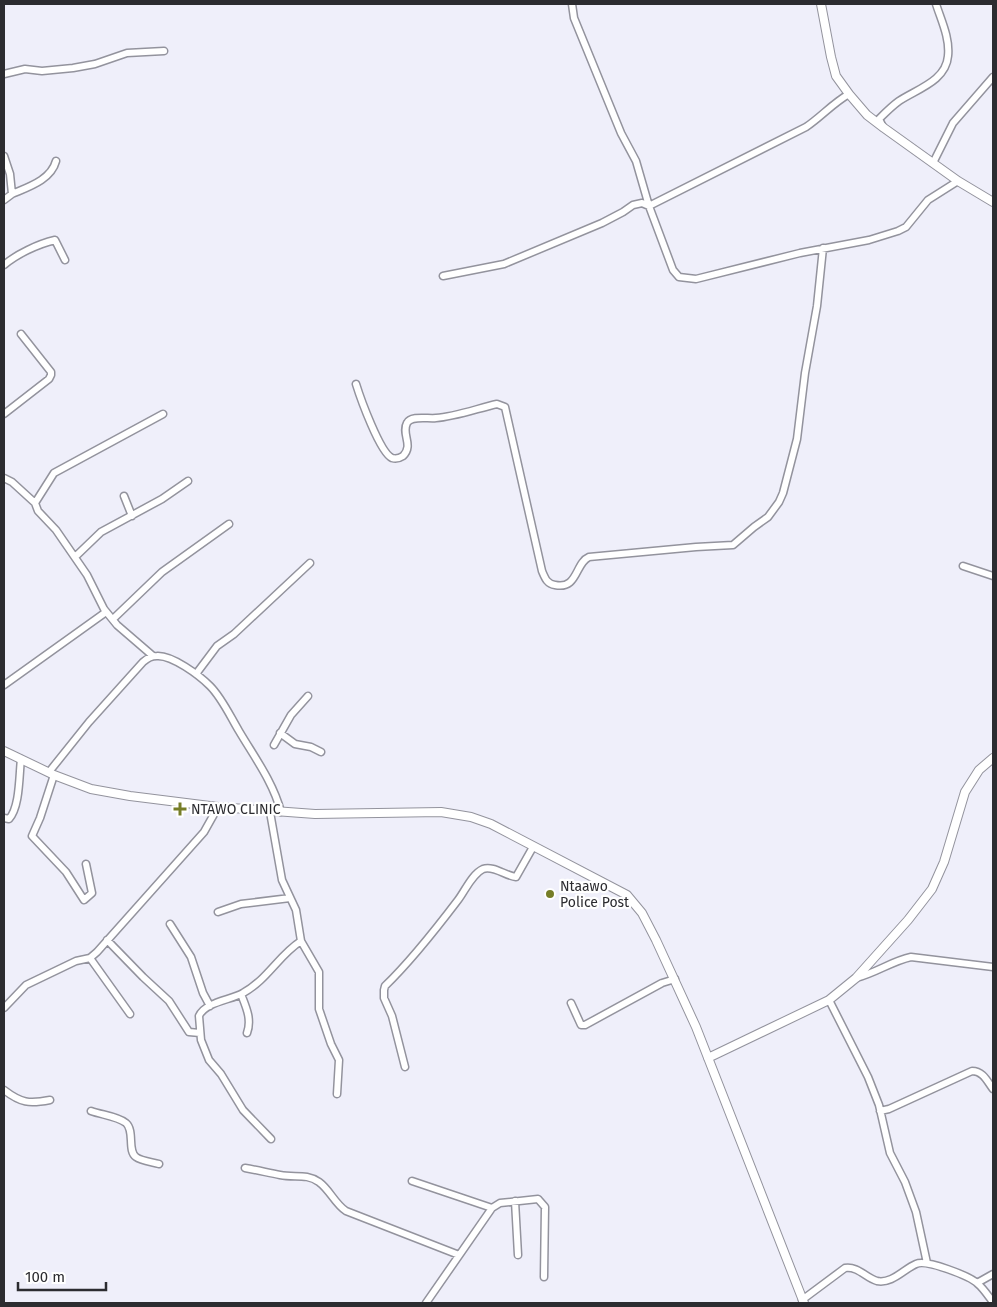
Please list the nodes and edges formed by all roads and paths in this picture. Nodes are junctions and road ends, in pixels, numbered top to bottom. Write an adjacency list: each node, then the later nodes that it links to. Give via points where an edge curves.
1 (572, 4): 16 (street, via 574,18 605,96 636,161)
2 (821, 4): 7 (street, via 836,76)
3 (936, 4): 8 (street, via 945,26 946,65 930,84 899,101 879,119)
4 (164, 51): 5 (street, via 127,53 73,68 25,69)
5 (4, 74)
6 (993, 78): 11 (street, via 953,123)
7 (849, 94): 8 (street, via 867,115); 16 (street, via 806,127)
8 (884, 128): 11 (street)
9 (4, 156): 13 (street)
10 (56, 161): 13 (street, via 54,169 44,178)
11 (934, 163): 12 (street)
12 (958, 181): 15 (street); 17 (street, via 928,200 906,227 898,231)
13 (12, 194): 14 (street)
14 (4, 200)
15 (993, 202)
16 (649, 206): 17 (street, via 673,270 680,277 696,279); 20 (street, via 642,203 633,205 602,223 504,264)
17 (823, 248): 22 (street, via 797,440 783,493 768,517 733,545 593,556 585,558 568,583 550,584 542,572 505,407 497,404 438,418 408,421 408,450 404,456 394,458 384,449)
18 (65, 260): 19 (street, via 55,240)
19 (4, 265)
20 (443, 276)
21 (21, 334): 23 (street, via 52,376)
22 (356, 384)
23 (4, 414)
24 (163, 414): 28 (street, via 54,473)
25 (4, 478): 28 (street)
26 (188, 481): 29 (street)
27 (124, 496): 29 (street)
28 (35, 503): 31 (street)
29 (132, 516): 31 (street, via 102,532)
30 (229, 524): 36 (street, via 162,572)
31 (75, 557): 35 (street)
32 (310, 563): 38 (street, via 217,646)
33 (963, 566): 34 (street)
34 (993, 576)
35 (106, 612): 36 (street); 39 (street)
36 (113, 620): 37 (street)
37 (153, 656): 38 (street, via 175,661); 47 (street, via 143,662 89,722)
38 (196, 674): 50 (street, via 210,686 228,712 267,775)
39 (4, 685)
40 (308, 696): 41 (street)
41 (280, 732): 42 (street); 44 (street, via 296,744)
42 (274, 745)
43 (4, 751): 46 (street)
44 (322, 752)
45 (993, 758): 61 (street, via 979,770 965,792 944,862 932,889)
46 (21, 759): 47 (street); 51 (street, via 16,806 11,818)
47 (51, 774): 48 (street, via 91,789); 53 (street, via 32,836 66,872 84,900 92,893)
48 (218, 807): 49 (street); 57 (street, via 204,832)
49 (270, 812): 50 (street); 54 (street, via 282,880)
50 (282, 812): 52 (street, via 455,813 491,824)
51 (4, 818)
52 (533, 847): 62 (street, via 627,895 642,913); 72 (street, via 516,877 490,868 477,873 409,961 385,986 384,998)
53 (86, 864)
54 (290, 898): 55 (street, via 241,904); 58 (street, via 296,910)
55 (218, 912)
56 (170, 924): 66 (street, via 191,957)
57 (107, 940): 59 (street); 69 (street, via 169,1002 189,1032)
58 (301, 941): 63 (street); 75 (street, via 319,972 319,1009 339,1060)
59 (90, 958): 67 (street, via 76,961 26,985); 68 (street)
60 (993, 967): 61 (street, via 911,957)
61 (856, 978): 64 (street)
62 (675, 979): 65 (street, via 585,1025 581,1025); 71 (street)
63 (241, 994): 66 (street); 70 (street, via 248,1013 250,1026)
64 (829, 1000): 71 (street); 78 (street, via 868,1077)
65 (571, 1003)
66 (210, 1006): 69 (street, via 200,1012)
67 (4, 1008)
68 (130, 1014)
69 (200, 1033): 79 (street, via 209,1060 230,1092)
70 (247, 1033)
71 (708, 1058): 91 (street)
72 (405, 1067)
73 (993, 1089): 78 (street, via 984,1076 972,1071)
74 (4, 1090): 76 (street, via 28,1103)
75 (337, 1094)
76 (50, 1100)
77 (92, 1111): 80 (street, via 127,1124 132,1153)
78 (880, 1111): 87 (street, via 890,1153 906,1182 916,1212)
79 (270, 1139)
80 (159, 1164)
81 (245, 1168): 86 (street, via 312,1178 346,1211)
82 (412, 1181): 84 (street)
83 (515, 1201): 84 (street); 85 (street); 89 (street, via 538,1199 545,1207)
84 (492, 1208): 86 (street)
85 (518, 1254)
86 (459, 1255): 93 (street)
87 (926, 1263): 90 (street); 91 (street, via 915,1264 882,1281 851,1267 846,1268)
88 (993, 1274): 90 (street)
89 (544, 1277)
90 (977, 1283): 92 (street)
91 (803, 1302)
92 (993, 1302)
93 (426, 1303)

